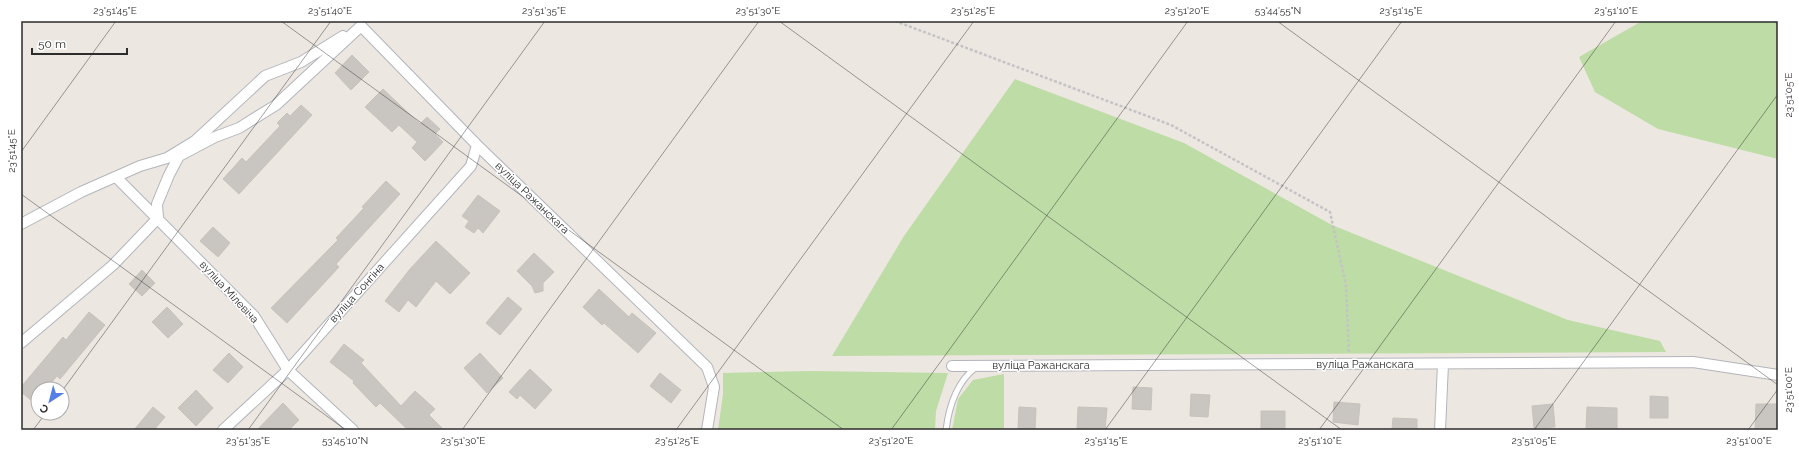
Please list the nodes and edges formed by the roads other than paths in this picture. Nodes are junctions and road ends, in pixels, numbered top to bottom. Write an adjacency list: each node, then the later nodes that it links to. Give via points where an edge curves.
1 (362, 23): 2 (street, вуліца Ражанскага); 3 (street, via 301,62 265,76 195,141 166,158); 4 (street, via 276,105 239,128 179,156 157,204)
2 (477, 145): 10 (street, вуліца Сонгіна, via 470,166); 14 (street, вуліца Ражанскага, via 708,367 714,387)
3 (116, 177): 4 (street, вуліца Мілевіча); 5 (street, via 81,192)
4 (158, 218): 6 (street, via 113,265); 10 (street, вуліца Мілевіча, via 254,316)
5 (21, 224)
6 (21, 343)
7 (1443, 364): 9 (street, вуліца Ражанскага); 11 (street, вуліца Ражанскага, via 1693,362); 16 (street)
8 (952, 366): 9 (street, вуліца Ражанскага)
9 (977, 366): 15 (lane, via 967,374 954,395)
10 (288, 370): 12 (street, вуліца Сонгіна); 13 (street, вуліца Мілевіча)
11 (1778, 375)
12 (223, 430)
13 (352, 430)
14 (707, 430)
15 (946, 430)
16 (1440, 430)

